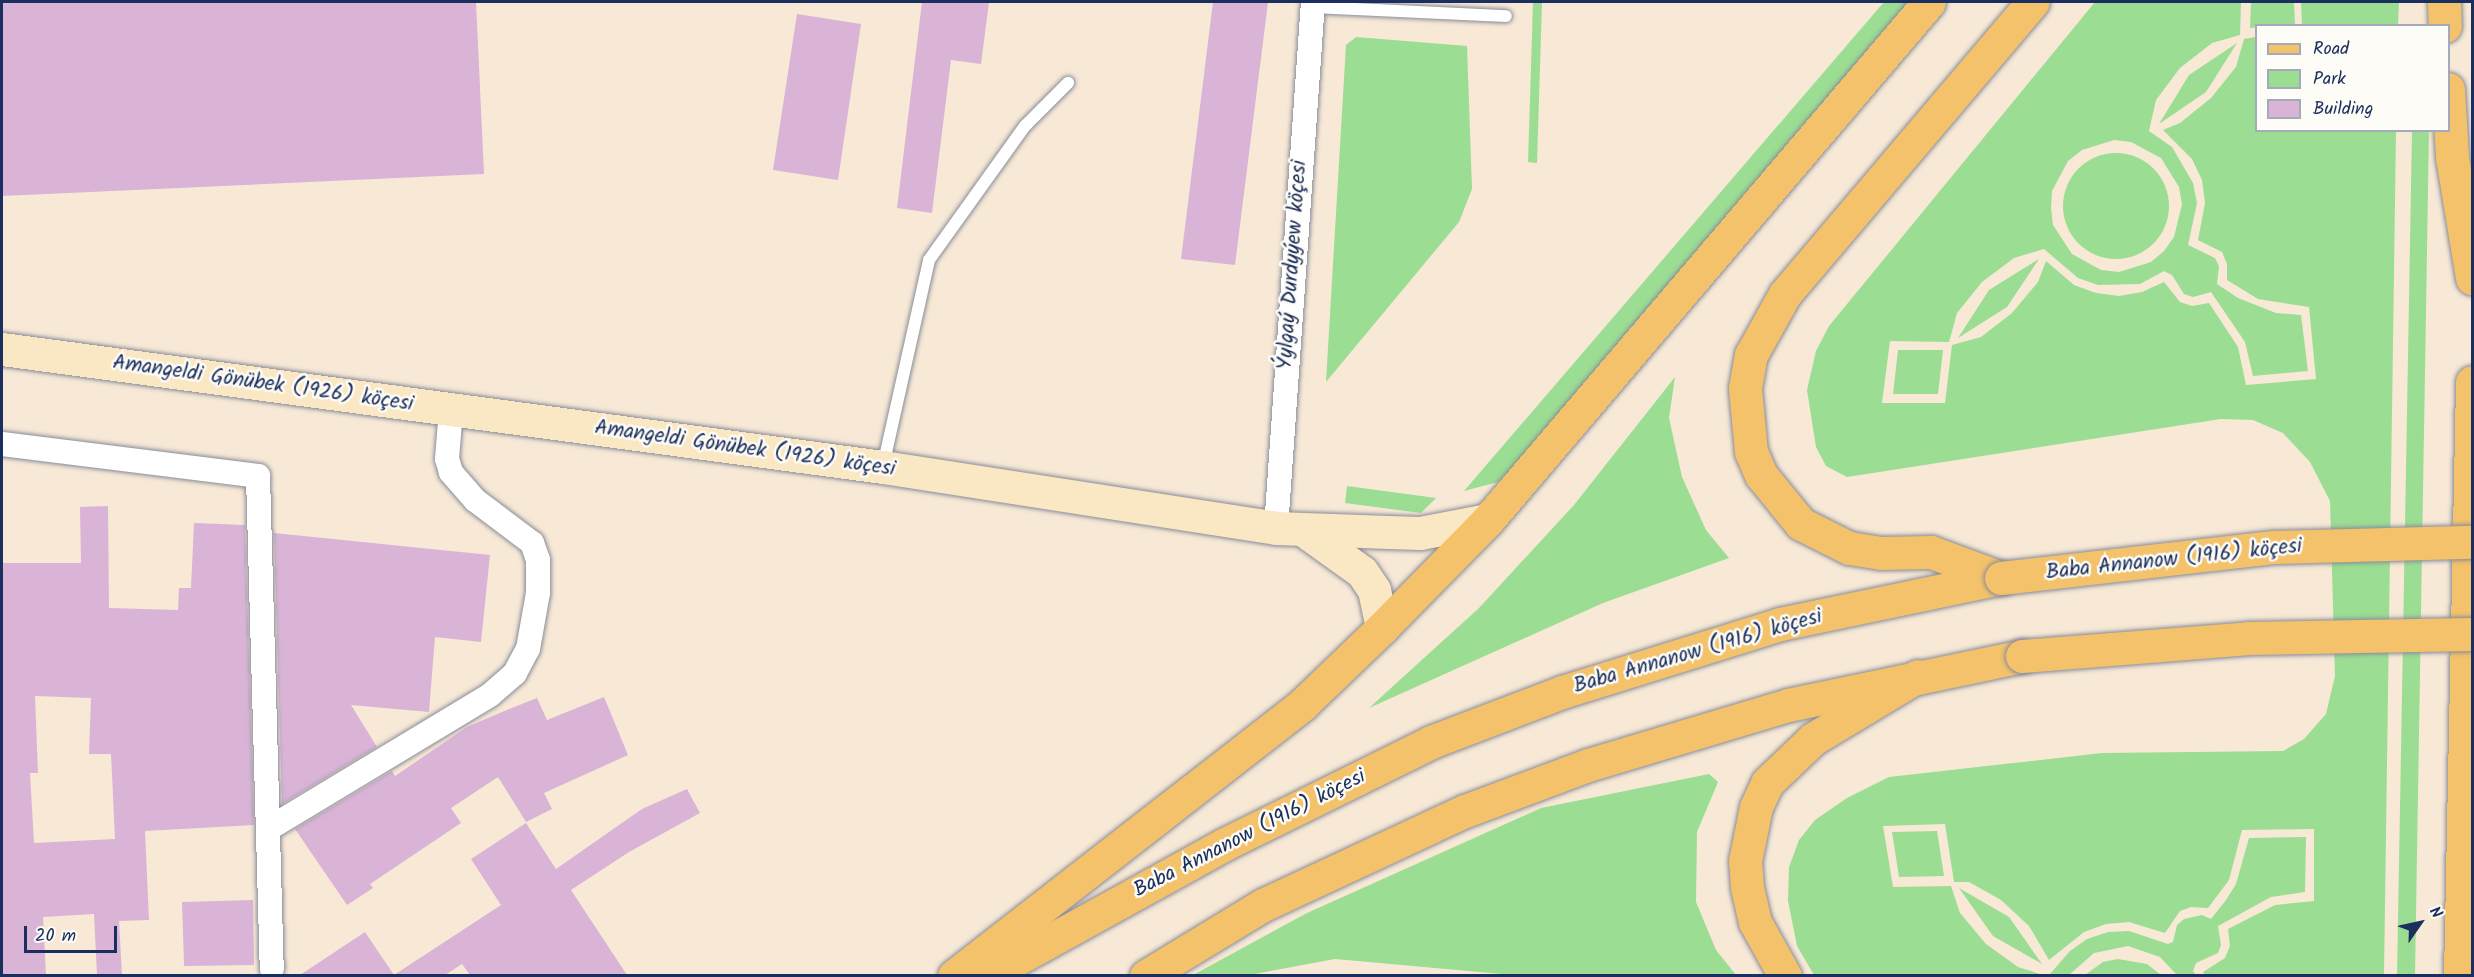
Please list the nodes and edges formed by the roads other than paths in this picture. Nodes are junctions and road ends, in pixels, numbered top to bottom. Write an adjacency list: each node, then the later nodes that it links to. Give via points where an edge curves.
1 (1929, 2): 15 (main road)
2 (2033, 2): 18 (main road, via 1785,294 1751,355 1745,388 1751,452 1761,475 1801,524 1849,548 1881,553 1931,552)
3 (2444, 2): 6 (main road)
4 (1313, 4): 5 (lane); 16 (street, Ýylgaý Durdyýew köçesi)
5 (1506, 16)
6 (2445, 24)
7 (1068, 83): 14 (lane, via 1025,126 929,260)
8 (2450, 123): 9 (main road)
9 (2472, 278)
10 (2, 349): 12 (street, Amangeldi Gönübek (1926) köçesi)
11 (2472, 381): 28 (main road)
12 (451, 409): 14 (street, Amangeldi Gönübek (1926) köçesi); 22 (street, via 447,459 451,472 475,501 519,529 532,543 538,560 538,593 528,649 514,674 490,695)
13 (2, 444): 22 (street, via 258,476)
14 (883, 468): 16 (street, Amangeldi Gönübek (1926) köçesi)
15 (1488, 520): 16 (street, Amangeldi Gönübek (1926) köçesi, via 1420,533); 19 (main road)
16 (1291, 530): 19 (street, via 1362,572 1374,590)
17 (2472, 542): 18 (main road, Baba Annanow (1916) köçesi, bridge, via 2275,547)
18 (2001, 578): 25 (main road, Baba Annanow (1916) köçesi, via 1780,624 1562,692 1431,742 1225,844)
19 (1382, 628): 24 (main road, via 1303,704)
20 (2472, 634): 21 (main road, bridge, via 2249,638 2022,656)
21 (1918, 676): 26 (main road, via 1788,705 1588,765 1465,811 1263,905); 27 (main road, via 1813,739 1767,783 1756,807 1745,861 1747,887 1755,922)
22 (268, 829): 23 (street)
23 (272, 969)
24 (954, 975)
25 (986, 975)
26 (1146, 975)
27 (1785, 975)
28 (2460, 975)

